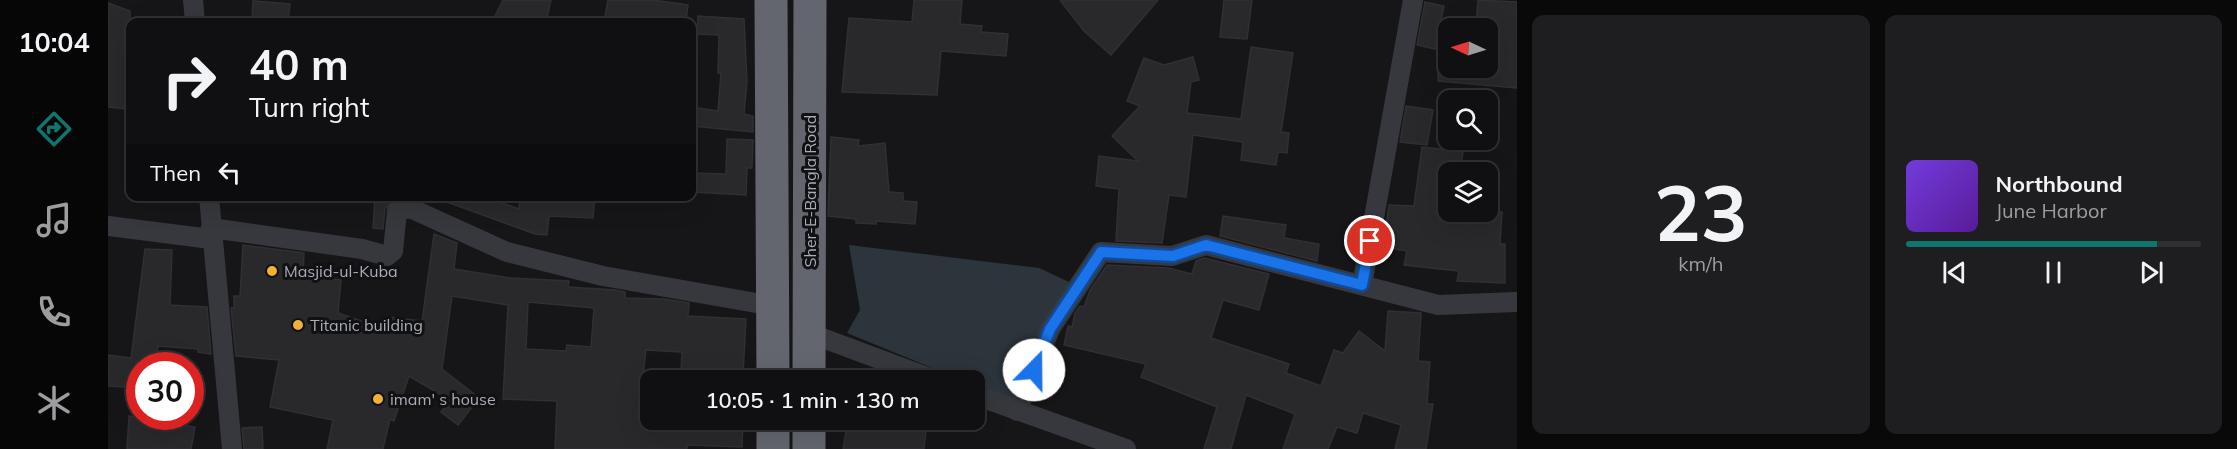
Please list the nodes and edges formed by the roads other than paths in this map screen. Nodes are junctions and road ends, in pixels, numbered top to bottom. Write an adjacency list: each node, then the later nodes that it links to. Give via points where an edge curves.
1 (193, 0): 5 (street)
2 (771, 0): 11 (highway)
3 (810, 0): 12 (highway, Sher-E-Bangla Road)
4 (1413, 0): 9 (street)
5 (195, 18)
6 (209, 201): 8 (street)
7 (108, 226): 8 (street)
8 (212, 241): 11 (street, via 362,249 387,256 393,250 397,211 410,208 507,252 603,276); 20 (street)
9 (1362, 285): 10 (street, via 1438,305); 17 (street, via 1206,245 1173,256 1101,252 1050,329)
10 (1517, 302)
11 (773, 306): 13 (highway)
12 (809, 333): 14 (highway, Sher-E-Bangla Road); 15 (street)
13 (773, 370)
14 (809, 370)
15 (908, 370)
16 (985, 399): 17 (street)
17 (1017, 411): 23 (street)
18 (773, 430): 21 (highway)
19 (809, 430): 22 (highway)
20 (232, 449)
21 (772, 449)
22 (809, 449)
23 (1126, 449)

